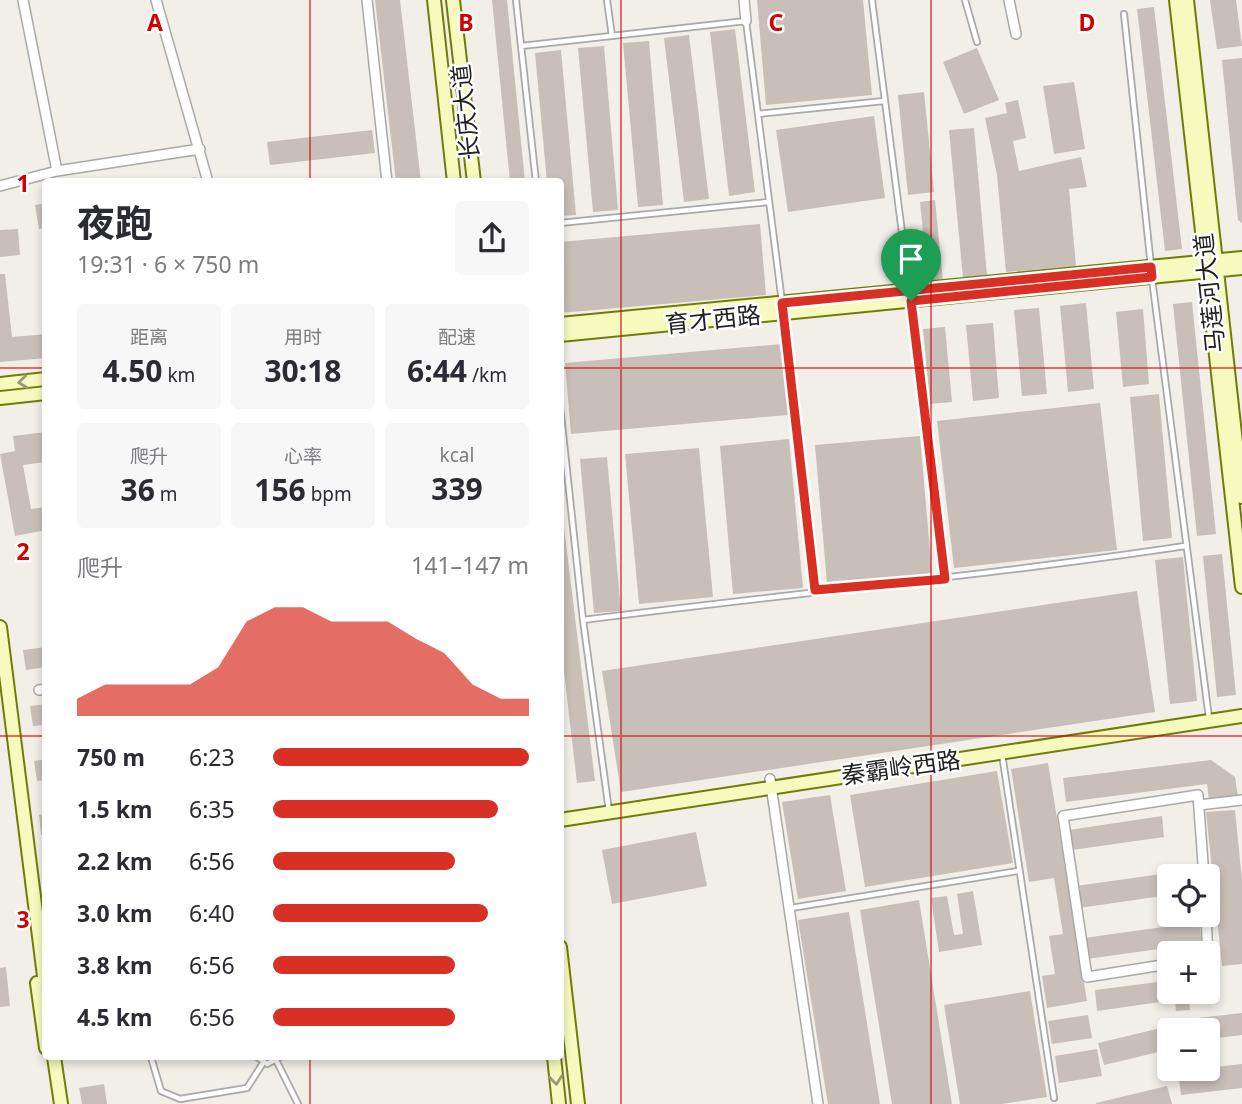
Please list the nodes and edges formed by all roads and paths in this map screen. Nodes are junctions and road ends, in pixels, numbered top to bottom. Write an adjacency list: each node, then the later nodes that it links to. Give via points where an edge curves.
1 (23, 0): 23 (street)
2 (156, 0): 22 (street)
3 (367, 0): 25 (street)
4 (434, 0): 26 (street, 长庆大道)
5 (453, 0): 27 (street, 长庆大道)
6 (516, 0): 19 (lane)
7 (607, 0): 17 (lane)
8 (744, 0): 15 (street)
9 (872, 0): 20 (lane)
10 (965, 0): 18 (lane)
11 (1009, 0): 16 (street)
12 (1176, 0): 33 (street, 马莲河大道)
13 (1186, 0): 33 (street, 马莲河大道)
14 (1125, 14): 35 (lane)
15 (746, 21): 17 (lane); 21 (lane)
16 (1016, 34)
17 (612, 36): 19 (lane)
18 (976, 42)
19 (522, 46): 28 (lane)
20 (884, 101): 21 (lane); 36 (lane)
21 (758, 114): 30 (lane)
22 (200, 149): 23 (street); 24 (street)
23 (57, 170): 29 (street)
24 (207, 178)
25 (387, 178)
26 (454, 178)
27 (474, 178)
28 (536, 178)
29 (0, 186)
30 (768, 202): 31 (lane); 37 (lane)
31 (564, 223)
32 (1242, 258): 33 (street, 育才西路)
33 (1212, 266): 34 (street, 育才西路); 35 (street, 育才西路); 45 (street, 马莲河大道); 48 (street, 马莲河大道)
34 (1242, 268)
35 (1151, 272): 36 (street, 育才西路); 46 (lane)
36 (910, 296): 37 (street, 育才西路); 47 (lane)
37 (783, 308): 38 (street, 育才西路); 39 (street, 育才西路); 49 (lane)
38 (564, 324)
39 (564, 335)
40 (42, 379): 41 (street, one-way to 41)
41 (0, 384)
42 (42, 393): 43 (street)
43 (0, 398)
44 (564, 443): 50 (lane)
45 (1242, 497)
46 (1185, 546): 47 (lane); 55 (lane)
47 (945, 579): 49 (lane)
48 (1242, 587)
49 (815, 590): 50 (lane)
50 (583, 620): 60 (lane)
51 (0, 627): 66 (street)
52 (0, 688): 69 (street)
53 (1242, 709): 55 (street, 秦霸岭西路)
54 (1242, 716): 55 (street, 秦霸岭西路)
55 (1209, 718): 56 (street, 秦霸岭西路)
56 (1001, 750): 57 (street, 秦霸岭西路); 64 (lane)
57 (771, 783): 60 (street, 秦霸岭西路); 65 (street)
58 (1242, 800): 59 (street)
59 (1199, 805): 63 (street); 67 (street, via 1198,795 1063,816 1087,977)
60 (609, 808): 61 (street, 秦霸岭西路); 62 (street, 秦霸岭西路)
61 (564, 811)
62 (564, 819)
63 (1203, 864)
64 (1018, 871): 65 (lane); 78 (lane)
65 (790, 908): 84 (street)
66 (42, 960)
67 (1157, 966)
68 (564, 982): 83 (street)
69 (42, 1017)
70 (47, 1060): 79 (street)
71 (54, 1060): 80 (street)
72 (152, 1060): 77 (lane, via 161,1091 180,1099 247,1088)
73 (260, 1060): 77 (lane)
74 (275, 1060): 77 (lane)
75 (279, 1060): 81 (lane)
76 (554, 1060): 82 (street, one-way to 82)
77 (263, 1063)
78 (1054, 1098)
79 (53, 1104)
80 (61, 1104)
81 (298, 1104)
82 (559, 1104)
83 (578, 1104)
84 (818, 1104)

